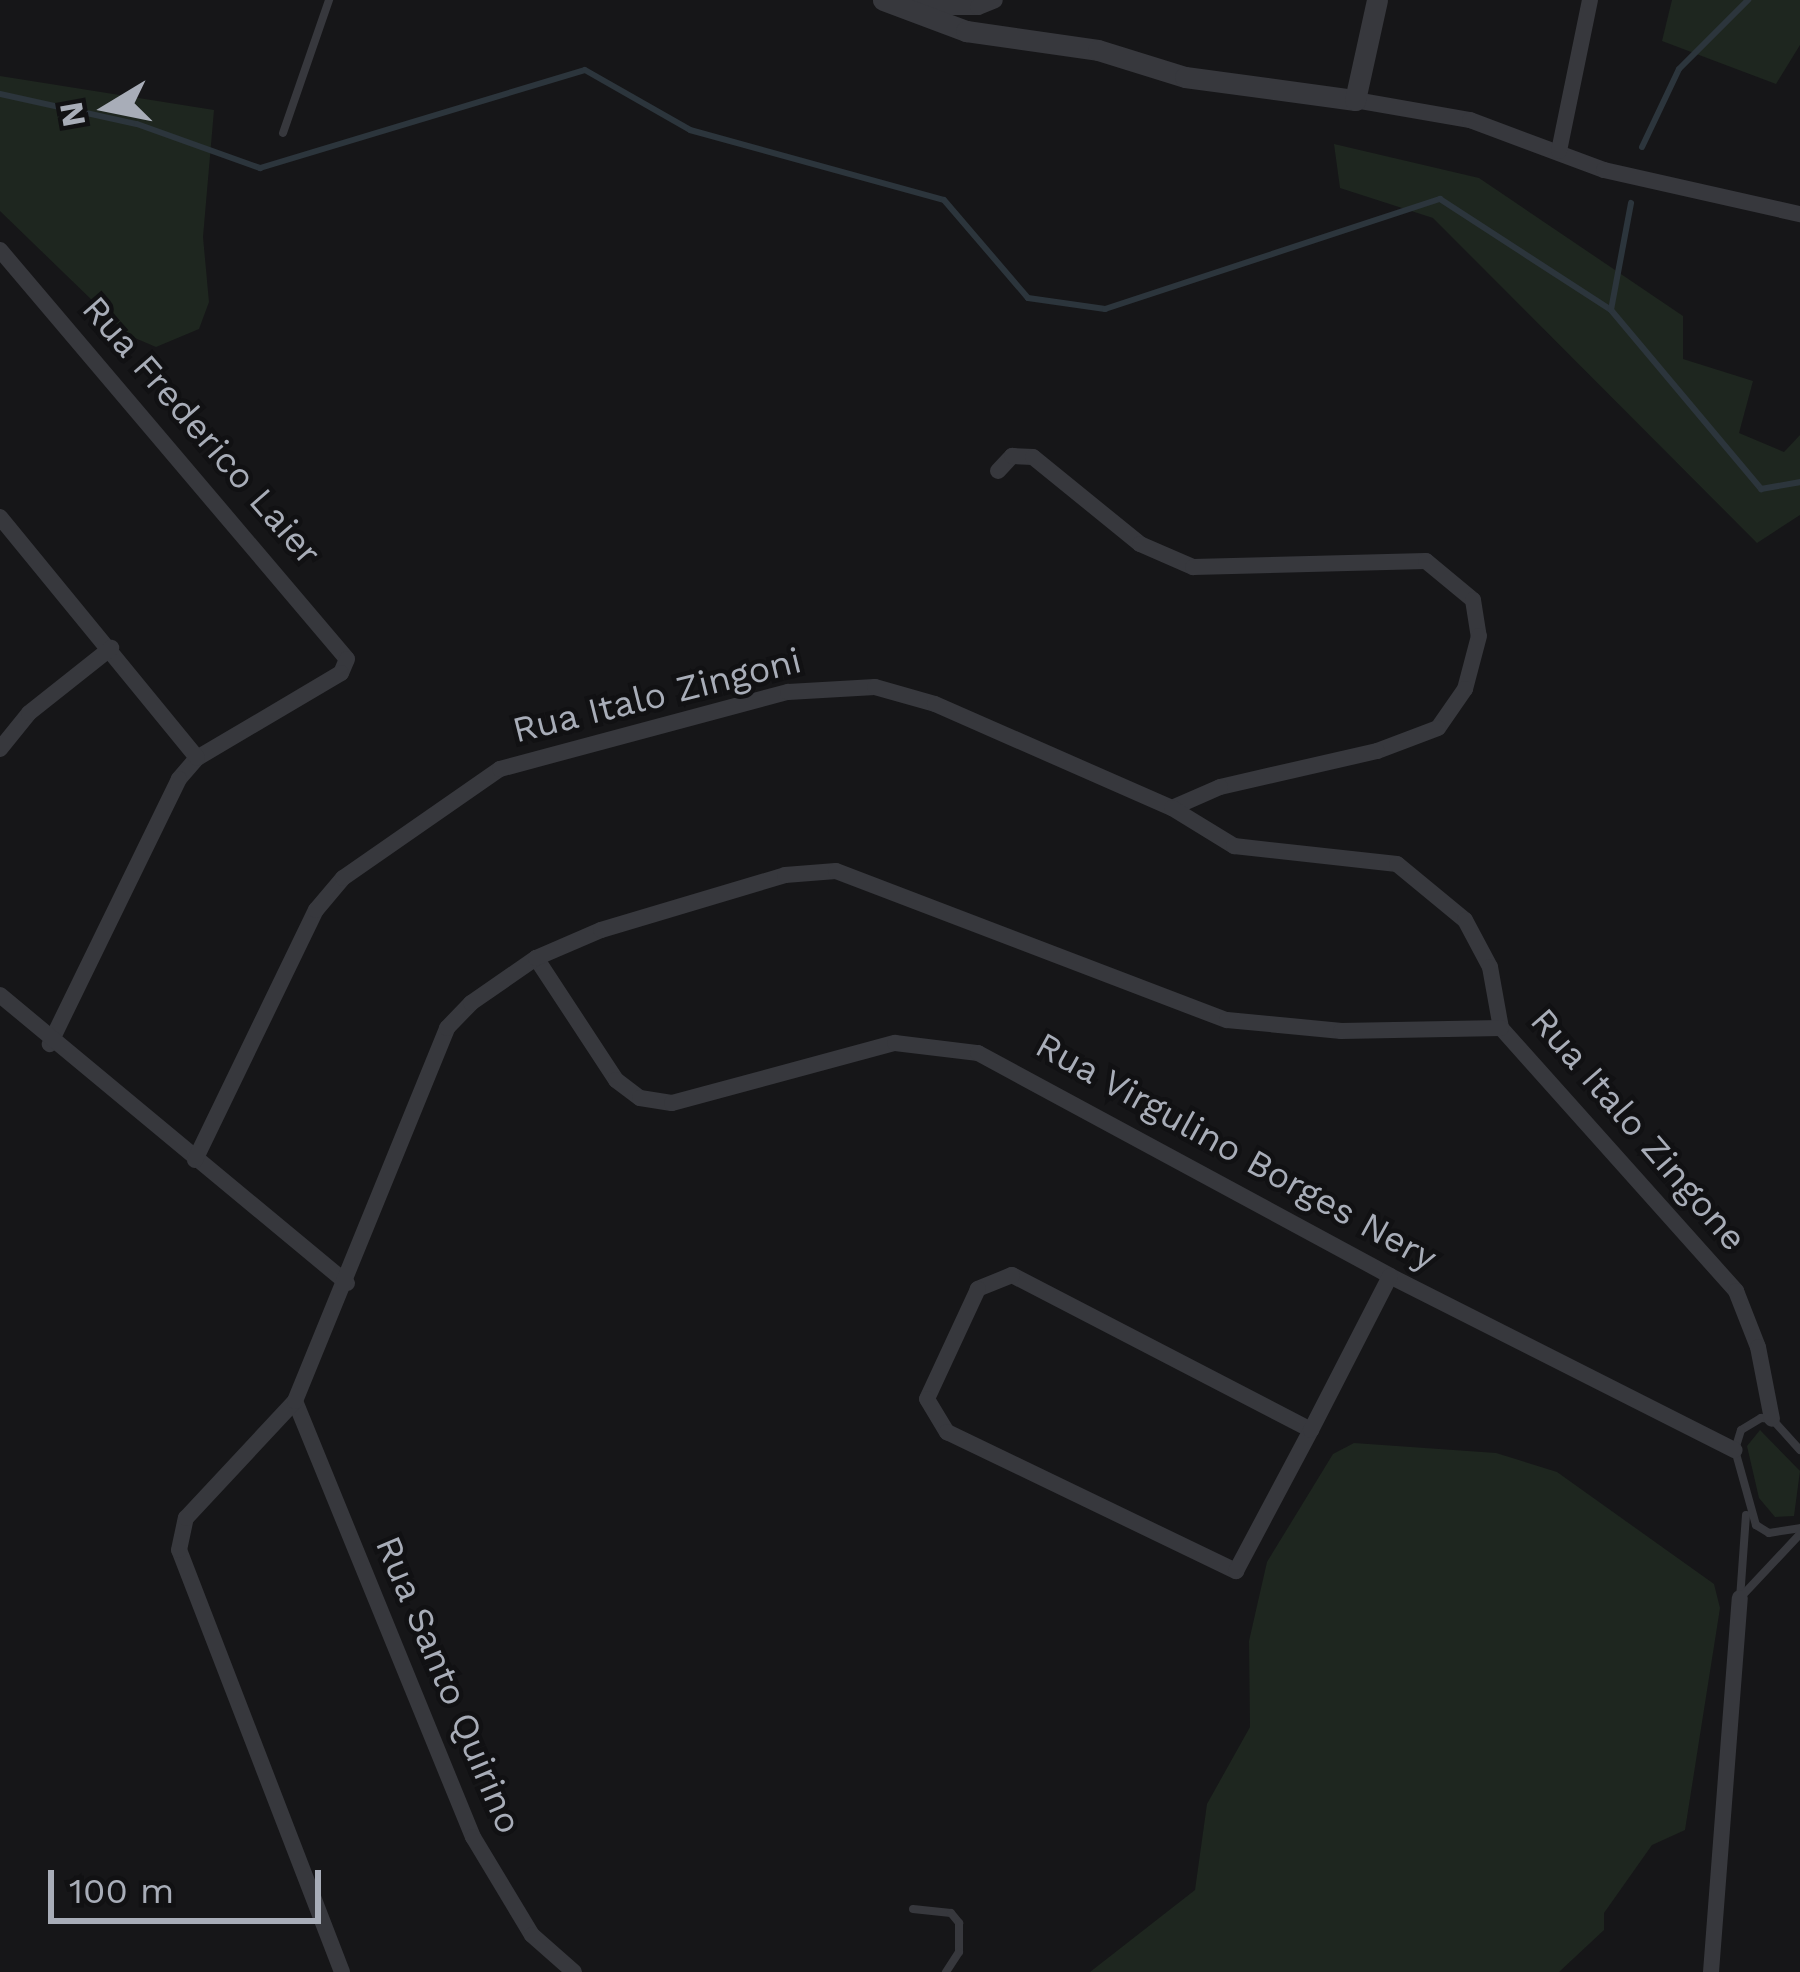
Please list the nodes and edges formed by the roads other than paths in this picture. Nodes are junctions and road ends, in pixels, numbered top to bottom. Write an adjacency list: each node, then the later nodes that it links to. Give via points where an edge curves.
1 (329, 0): 7 (lane)
2 (995, 0): 5 (street)
3 (1377, 0): 6 (street)
4 (1591, 0): 8 (street)
5 (892, 3): 6 (street, via 966,31 1098,50 1186,77)
6 (1355, 100): 8 (street, via 1470,120)
7 (283, 133)
8 (1559, 152): 9 (street, via 1604,170)
9 (1800, 214)
10 (0, 250): 15 (street, Rua Frederico Laier, via 347,659 341,673)
11 (998, 471): 16 (street, via 1012,456 1033,457 1139,544 1193,567 1426,561 1473,600 1479,636 1470,671 1438,728)
12 (4, 529): 13 (street)
13 (111, 648): 14 (street, via 29,713); 15 (street)
14 (0, 749)
15 (197, 758): 20 (street, via 179,778)
16 (1172, 808): 19 (street, Rua Italo Zingone, via 1234,846 1397,864 1465,920 1490,967); 21 (street, Rua Italo Zingoni, via 935,704 875,686 788,692 500,769 343,878 316,910)
17 (536, 958): 19 (street, via 601,930 785,875 836,871 1227,1020 1322,1030); 22 (street, Rua Virgulino Borges Nery, via 616,1080 640,1098 672,1102 895,1043 978,1053); 23 (street, via 447,1028)
18 (0, 995): 20 (street)
19 (1501, 1028): 25 (street, Rua Italo Zingone, via 1736,1291 1758,1347)
20 (50, 1044): 21 (street)
21 (195, 1160): 23 (street)
22 (1390, 1276): 26 (street); 27 (street, Rua Virgulino Borges Nery)
23 (346, 1283): 24 (street)
24 (295, 1401): 33 (street, via 186,1518 179,1550); 34 (street, Rua Santo Quirino, via 473,1837 532,1935)
25 (1772, 1419): 27 (lane, via 1751,1419); 28 (lane)
26 (1311, 1430): 26 (street, via 1012,1275 978,1288 927,1400 946,1432 1236,1571)
27 (1735, 1450): 29 (lane)
28 (1800, 1450)
29 (1747, 1513): 30 (lane, via 1769,1533); 31 (lane)
30 (1800, 1531): 31 (lane)
31 (1740, 1598): 36 (street)
32 (914, 1909): 35 (lane, via 951,1913 959,1923 959,1952)
33 (342, 1972)
34 (574, 1972)
35 (946, 1972)
36 (1711, 1972)

